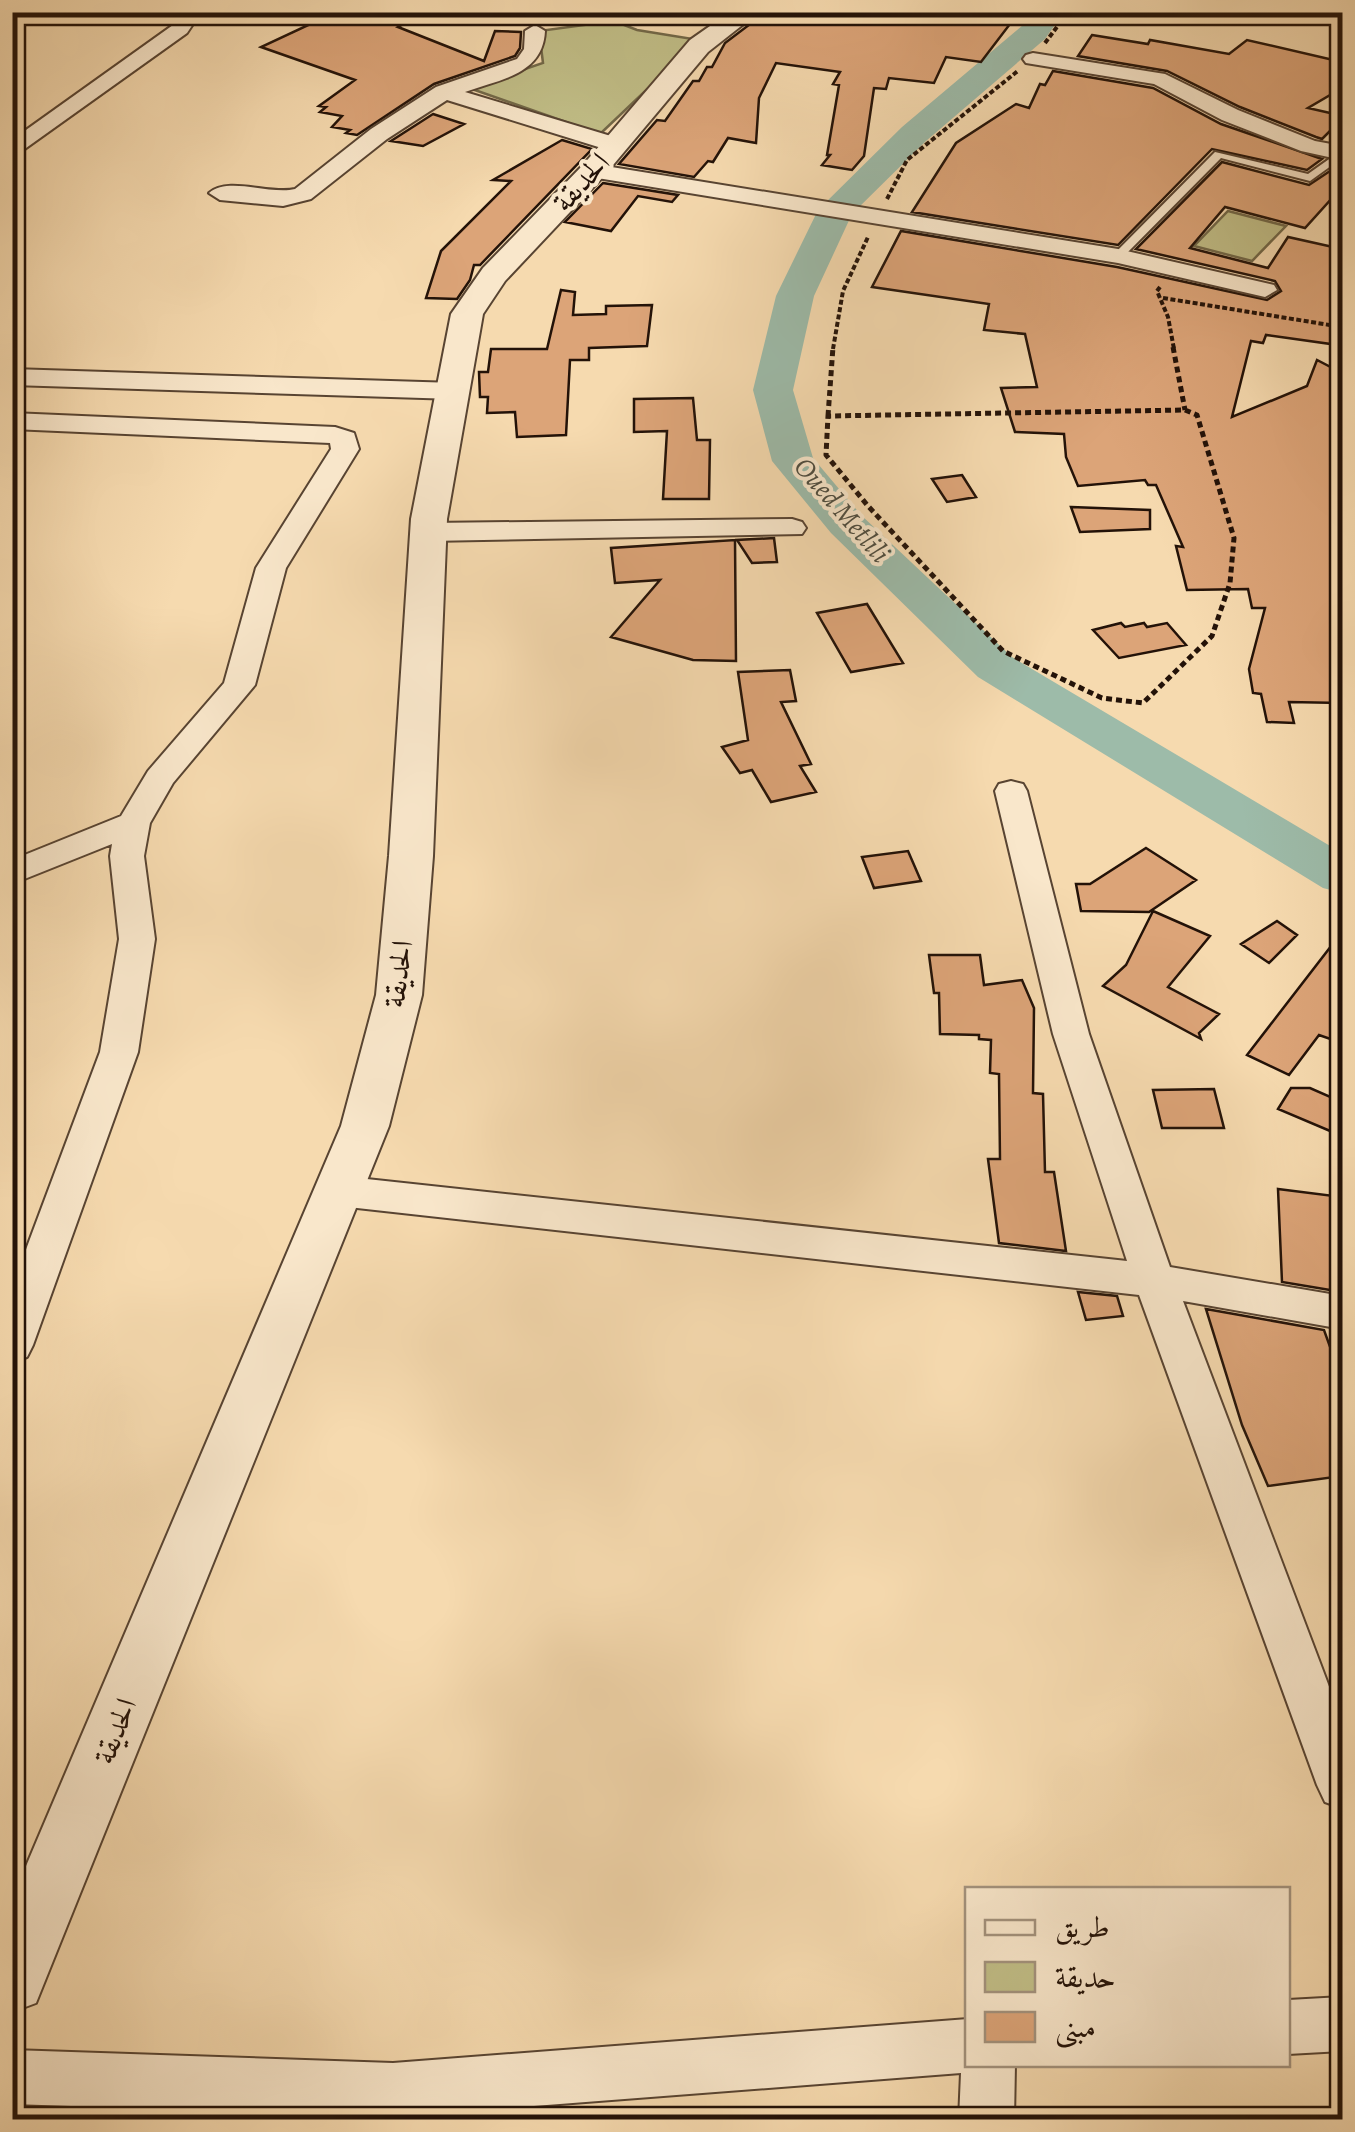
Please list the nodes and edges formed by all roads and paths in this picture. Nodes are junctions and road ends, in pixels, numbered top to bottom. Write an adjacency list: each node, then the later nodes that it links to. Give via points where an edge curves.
1 (192, 12): 6 (street, via 180,29)
2 (746, 12): 8 (street, الحديقة, via 699,46)
3 (535, 30): 5 (street, via 534,50 524,62)
4 (1033, 59): 7 (street, via 1158,78 1230,115)
5 (444, 92): 8 (street); 9 (street, via 303,194 283,199)
6 (12, 152)
7 (1342, 153): 10 (lane, via 1310,178 1219,154)
8 (605, 158): 10 (street); 16 (street, الحديقة, via 494,275 467,314)
9 (220, 193)
10 (1118, 256): 11 (street)
11 (1175, 267): 12 (street); 13 (path, via 1157,292)
12 (1265, 290)
13 (1163, 298): 14 (path); 17 (path)
14 (1342, 327)
15 (12, 377): 16 (street)
16 (455, 392): 20 (street, الحديقة)
17 (1185, 410): 17 (path, via 827,416 826,455 1003,651 1102,698 1143,703 1212,636 1230,582 1234,538 1196,415)
18 (12, 421): 22 (street, via 344,439 346,449 271,568 239,685 160,778)
19 (792, 528): 20 (street)
20 (428, 532): 24 (street, الحديقة, via 399,995 365,1126)
21 (1011, 791): 25 (street, via 1071,1034)
22 (133, 824): 23 (street); 27 (street, via 127,856 137,939 118,1052)
23 (12, 873)
24 (338, 1192): 25 (street); 29 (street, الحديقة)
25 (1154, 1280): 26 (street); 28 (street)
26 (1342, 1312)
27 (12, 1345)
28 (1342, 1785)
29 (12, 1979)
30 (1342, 2024): 31 (street)
31 (1290, 2027)
32 (965, 2046): 34 (street, via 393,2090)
33 (988, 2067): 35 (street)
34 (12, 2077)
35 (986, 2120)

